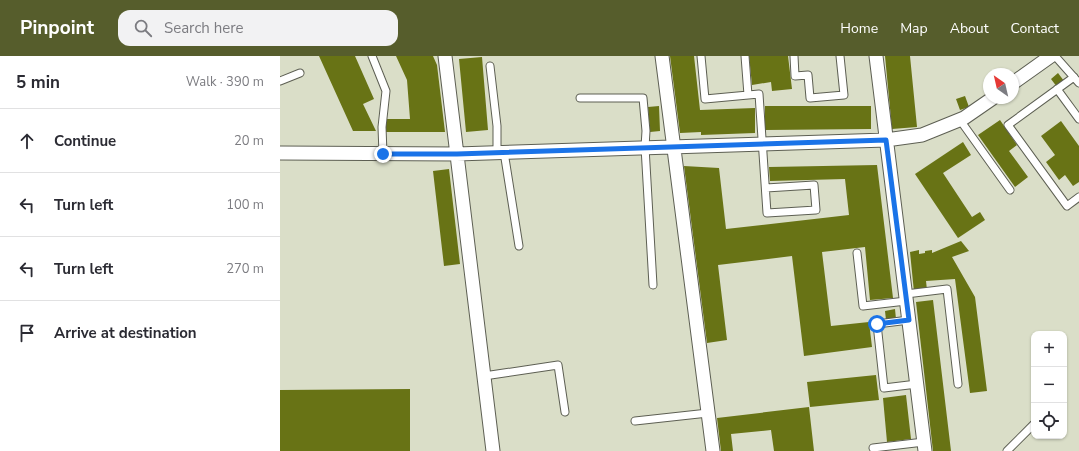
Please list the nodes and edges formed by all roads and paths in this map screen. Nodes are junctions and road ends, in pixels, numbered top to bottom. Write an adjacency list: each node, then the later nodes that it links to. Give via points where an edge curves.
1 (372, 56): 29 (lane, via 386,91 382,127)
2 (445, 56): 30 (street)
3 (662, 56): 25 (street)
4 (701, 56): 18 (lane, via 705,98)
5 (745, 56): 18 (lane)
6 (794, 56): 7 (lane, via 795,76 808,75 810,98 844,95)
7 (840, 56)
8 (876, 56): 23 (street)
9 (1051, 56): 14 (street)
10 (1055, 56): 13 (lane)
11 (490, 66): 27 (lane)
12 (300, 73): 15 (lane)
13 (1074, 77): 16 (lane); 17 (lane)
14 (1019, 79)
15 (280, 81)
16 (1079, 83)
17 (1057, 89): 21 (lane); 33 (lane, via 1008,125 1067,206)
18 (748, 95): 24 (lane, via 759,94)
19 (580, 98): 26 (lane, via 643,98)
20 (984, 104): 22 (street)
21 (1079, 119)
22 (960, 120): 23 (street, via 922,136); 32 (lane)
23 (886, 140): 24 (street); 37 (street)
24 (762, 143): 25 (street); 31 (lane)
25 (673, 146): 26 (street); 43 (street)
26 (645, 147): 27 (street); 36 (lane)
27 (501, 152): 30 (street); 34 (lane)
28 (280, 154): 29 (street)
29 (383, 154): 30 (street)
30 (457, 154): 39 (street)
31 (766, 188): 31 (lane, via 814,185 816,210 767,213)
32 (1010, 190)
33 (1079, 197)
34 (519, 246)
35 (857, 253): 37 (lane, via 863,306)
36 (653, 285)
37 (906, 298): 38 (street); 41 (lane, via 947,290)
38 (909, 320): 40 (street); 40 (lane, via 877,324 884,388)
39 (484, 376): 42 (lane, via 558,365); 48 (street)
40 (917, 384): 46 (street)
41 (958, 384)
42 (565, 412)
43 (708, 413): 44 (lane); 49 (street)
44 (635, 420)
45 (1031, 427): 50 (lane)
46 (925, 447): 47 (lane)
47 (873, 448)
48 (493, 451)
49 (713, 451)
50 (1007, 451)

